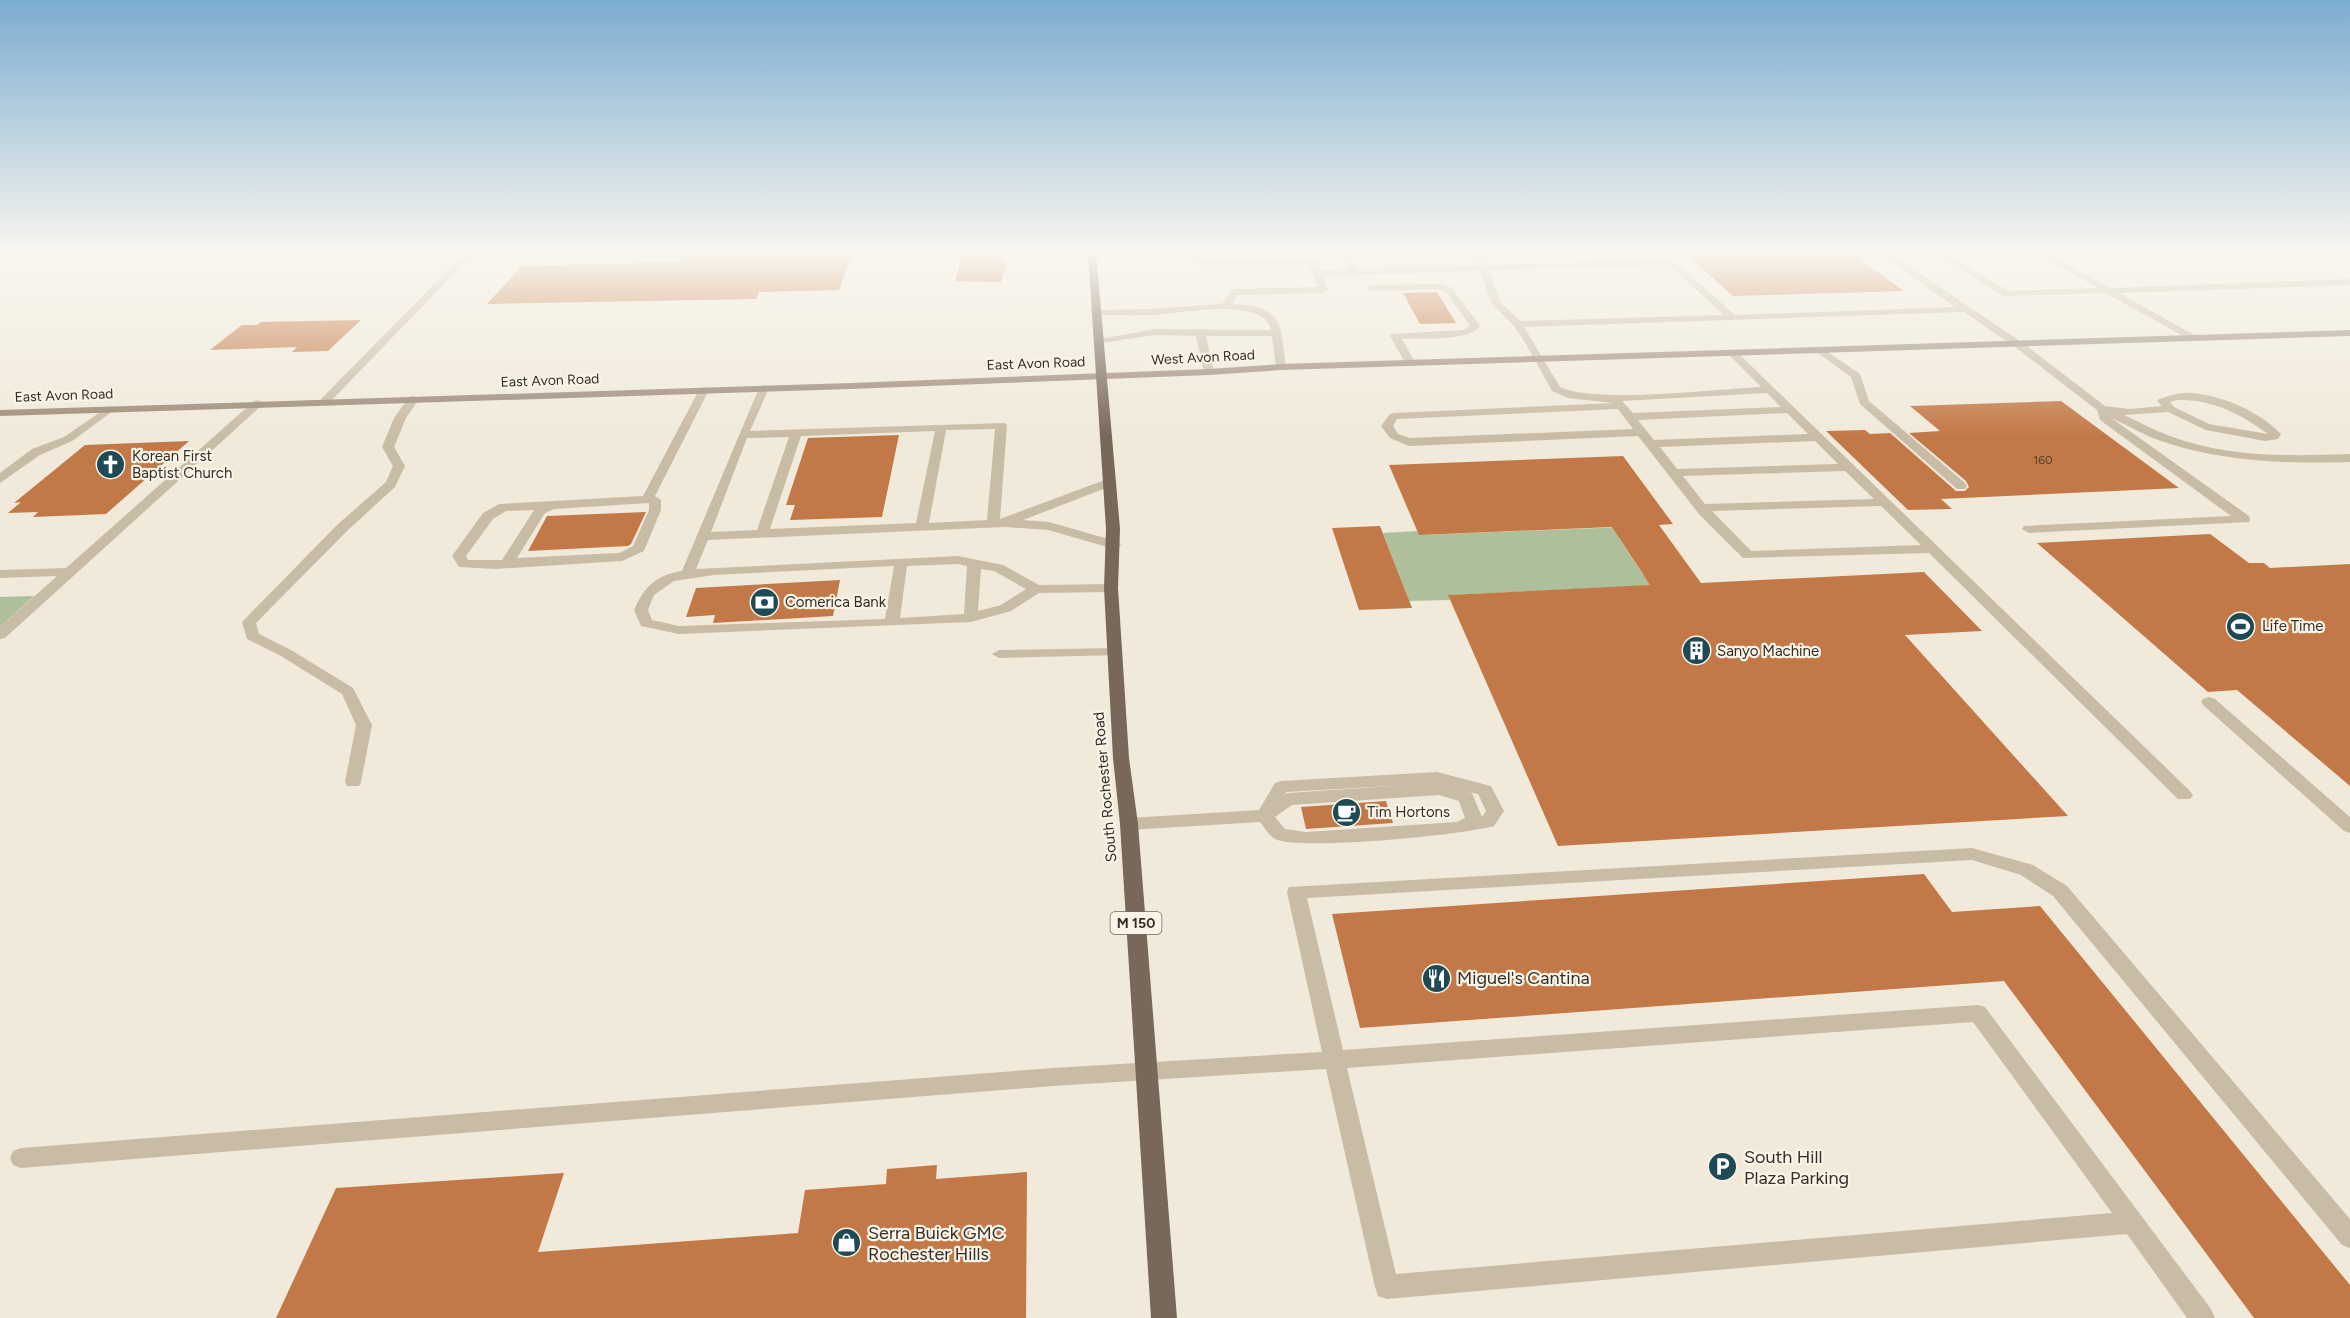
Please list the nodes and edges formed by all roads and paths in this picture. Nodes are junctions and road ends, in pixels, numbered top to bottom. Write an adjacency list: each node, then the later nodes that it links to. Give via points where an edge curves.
1 (411, 314): 29 (street)
2 (1095, 314): 16 (main road, South Rochester Road / M 150)
3 (1263, 314): 13 (street, via 1274,322)
4 (1466, 314): 21 (street, via 1475,326 1465,333 1395,336)
5 (1507, 314): 11 (street)
6 (1728, 314): 10 (street)
7 (1849, 314): 10 (street)
8 (1973, 314): 17 (street)
9 (2148, 314): 15 (street)
10 (1733, 318): 11 (street)
11 (1517, 324): 20 (street)
12 (1200, 333): 13 (street); 16 (street, via 1155,332); 23 (street)
13 (1275, 333): 22 (street)
14 (2350, 333): 15 (main road, West Avon Road)
15 (2192, 339): 17 (main road, West Avon Road)
16 (1098, 342): 24 (main road, South Rochester Road / M 150)
17 (2019, 345): 18 (main road, West Avon Road); 33 (street)
18 (1822, 351): 19 (main road, West Avon Road); 49 (street, via 1856,376 1864,402)
19 (1733, 354): 20 (main road, West Avon Road); 27 (street)
20 (1540, 360): 21 (main road, West Avon Road); 30 (street, via 1556,389 1568,395)
21 (1411, 364): 22 (main road, West Avon Road)
22 (1281, 367): 23 (main road, West Avon Road)
23 (1209, 372): 24 (main road, West Avon Road)
24 (1101, 376): 25 (main road, East Avon Road); 48 (main road, South Rochester Road / M 150)
25 (764, 388): 26 (main road, East Avon Road); 41 (street)
26 (704, 390): 28 (main road, East Avon Road); 50 (street)
27 (1770, 390): 30 (street); 35 (street)
28 (413, 399): 29 (main road, East Avon Road); 75 (street, via 388,447 399,466 391,484 249,622 252,636 348,691 364,725)
29 (325, 402): 31 (main road, East Avon Road)
30 (1618, 402): 37 (street); 39 (street, via 1394,416 1387,426 1394,436 1409,442)
31 (258, 403): 32 (main road, East Avon Road); 64 (street)
32 (109, 409): 36 (main road, East Avon Road); 47 (street, via 68,439 36,452)
33 (2102, 409): 34 (street); 44 (street, via 2167,439 2230,455 2289,460); 56 (street, via 2104,418 2244,519)
34 (2170, 409): 34 (street, via 2163,401 2169,398 2210,398 2275,434 2265,438 2206,427)
35 (1790, 410): 37 (street); 42 (street)
36 (0, 413)
37 (1630, 417): 39 (street)
38 (940, 427): 40 (street); 54 (street, via 1001,425); 55 (street)
39 (1642, 432): 43 (street)
40 (796, 433): 41 (street); 57 (street)
41 (743, 435): 58 (street)
42 (1818, 437): 43 (street); 45 (street)
43 (1651, 444): 46 (street)
44 (2350, 458)
45 (1848, 467): 46 (street); 51 (street)
46 (1675, 473): 53 (street)
47 (0, 480)
48 (1110, 482): 54 (street); 59 (main road, South Rochester Road / M 150)
49 (1961, 486)
50 (647, 499): 52 (street); 62 (street, via 655,500 655,510 644,539 639,548 622,557)
51 (1883, 502): 53 (street); 60 (street)
52 (552, 505): 62 (street, via 540,510); 62 (street, via 503,507 488,516 459,556 464,564)
53 (1702, 508): 60 (street, via 1748,555)
54 (998, 524): 55 (street); 59 (street, via 1049,526)
55 (922, 527): 57 (street)
56 (2029, 529)
57 (762, 534): 58 (street)
58 (703, 536): 66 (street)
59 (1114, 545): 67 (main road, South Rochester Road / M 150)
60 (1931, 549): 76 (street)
61 (901, 562): 63 (street); 66 (street); 70 (street)
62 (507, 563)
63 (974, 563): 68 (street, via 998,568); 69 (street)
64 (70, 572): 65 (street); 71 (street)
65 (0, 574)
66 (687, 575): 70 (street, via 670,577 648,593 641,610 646,623 679,630)
67 (1111, 588): 68 (street); 72 (main road, South Rochester Road / M 150)
68 (1036, 589): 69 (street, via 1006,608)
69 (970, 618): 70 (street)
70 (892, 623)
71 (0, 635)
72 (1115, 652): 73 (street); 78 (main road, South Rochester Road / M 150, via 1120,758)
73 (999, 654)
74 (2209, 702): 79 (street)
75 (353, 782)
76 (2184, 795)
77 (1264, 816): 77 (street, via 1280,834 1306,838 1460,828 1488,822 1495,811 1485,790 1437,778 1281,787); 78 (street)
78 (1129, 824): 81 (main road, South Rochester Road / M 150)
79 (2350, 826)
80 (1334, 1060): 81 (street); 83 (street, via 1978,1012); 83 (street, via 1387,1287); 84 (street, via 1296,892 1972,854 2026,870 2060,891)
81 (1146, 1073): 82 (street, via 1053,1077); 85 (main road, South Rochester Road / M 150)
82 (21, 1158)
83 (2133, 1222): 86 (street)
84 (2350, 1237)
85 (1164, 1318)
86 (2202, 1318)

